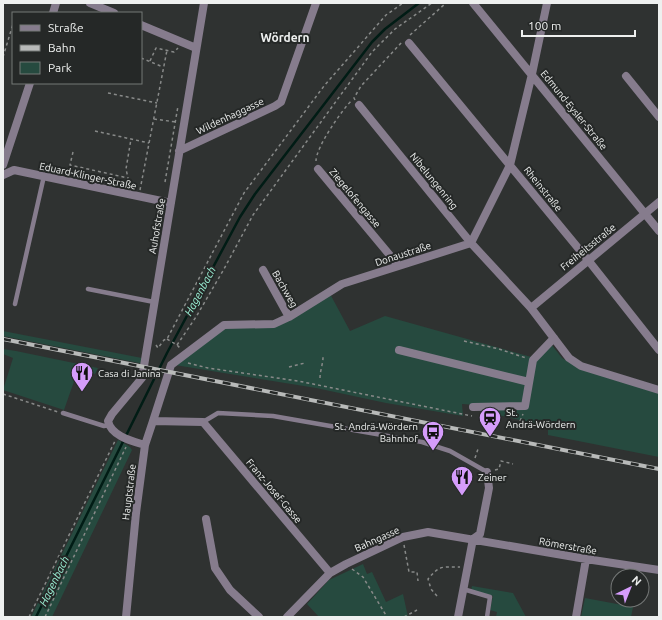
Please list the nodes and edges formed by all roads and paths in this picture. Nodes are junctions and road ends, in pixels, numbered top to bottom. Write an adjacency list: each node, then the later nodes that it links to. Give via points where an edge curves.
1 (90, 3): 9 (street)
2 (204, 3): 15 (street, Auhofstraße)
3 (316, 3): 35 (street, Wildenhaggasse, via 281,102)
4 (403, 3): 60 (path, via 386,15 324,86 244,193)
5 (432, 3): 60 (path, via 395,29 372,52 253,216 196,317 177,345)
6 (446, 3): 12 (path)
7 (472, 3): 21 (street, Edmund-Eysler-Straße)
8 (547, 3): 21 (street)
9 (112, 12)
10 (142, 25): 13 (street)
11 (12, 27): 17 (path)
12 (413, 32)
13 (183, 43): 15 (street); 16 (path, via 174,52)
14 (409, 43): 25 (path, via 402,41 397,45 361,86); 38 (street, Rheinstraße)
15 (196, 48): 31 (street, Auhofstraße)
16 (167, 50): 19 (path, via 156,48); 20 (path)
17 (3, 57)
18 (142, 58): 19 (path)
19 (150, 61): 20 (path)
20 (164, 67): 27 (path)
21 (532, 74): 38 (street); 48 (street, Edmund-Eysler-Straße)
22 (626, 76): 29 (street)
23 (30, 84): 37 (street)
24 (108, 93): 27 (path)
25 (354, 98): 28 (path); 39 (path, Ziegelofengasse, via 345,107 320,147 316,159)
26 (180, 100): 31 (path)
27 (157, 103): 30 (path)
28 (359, 105): 50 (street, Nibelungenring)
29 (659, 117)
30 (154, 118): 31 (path); 34 (path)
31 (180, 122): 35 (street, Auhofstraße); 43 (path)
32 (95, 131): 33 (path)
33 (131, 139): 34 (path); 42 (path, via 126,169)
34 (149, 143): 45 (path)
35 (180, 151): 47 (street, Auhofstraße)
36 (73, 152): 42 (path, via 70,165)
37 (3, 165)
38 (510, 165): 50 (street); 51 (street, Rheinstraße)
39 (318, 169): 52 (street, Ziegelofengasse)
40 (3, 174): 41 (street, Eduard-Klinger-Straße, via 14,170)
41 (44, 176): 44 (street, Eduard-Klinger-Straße); 56 (lane)
42 (128, 178): 44 (path)
43 (165, 182)
44 (124, 194): 45 (street, Eduard-Klinger-Straße)
45 (139, 197): 47 (street, Eduard-Klinger-Straße)
46 (659, 202): 48 (street, Freiheitsstraße)
47 (171, 203): 55 (street, Auhofstraße)
48 (645, 214): 49 (street, Edmund-Eysler-Straße); 51 (street, Freiheitsstraße)
49 (659, 231)
50 (471, 243): 52 (street, Donaustraße); 57 (street, Nibelungenring)
51 (588, 260): 57 (street, Freiheitsstraße); 64 (street, Rheinstraße)
52 (398, 265): 58 (street, Donaustraße, via 342,284)
53 (262, 270): 58 (street, Bachweg)
54 (88, 289): 55 (lane)
55 (154, 302): 61 (street, Auhofstraße)
56 (15, 304)
57 (531, 308): 59 (street, Nibelungenring)
58 (289, 317): 65 (street, Donaustraße, via 274,324 224,325)
59 (554, 338): 67 (street); 72 (street, Nibelungenring, via 568,358 581,366)
60 (167, 339): 61 (path, via 158,348 152,340)
61 (148, 340): 81 (street, Auhofstraße, via 142,378 112,414 108,421)
62 (464, 341): 67 (path)
63 (399, 350): 71 (street)
64 (659, 350)
65 (184, 354): 76 (path, via 184,361 194,365 298,381); 77 (street, Donaustraße, via 171,365)
66 (323, 357): 70 (path)
67 (533, 360): 71 (street)
68 (305, 363): 69 (path)
69 (289, 367)
70 (320, 378)
71 (529, 382): 74 (street, via 525,406)
72 (659, 390)
73 (3, 394): 75 (path)
74 (473, 406)
75 (63, 413): 81 (lane, via 104,426)
76 (472, 416)
77 (154, 421): 78 (street); 84 (street, Hauptstraße)
78 (203, 422): 88 (lane, via 218,413 273,416 422,442 450,451); 96 (street, Franz-Josef-Gasse)
79 (520, 423): 80 (path)
80 (528, 424)
81 (109, 425): 82 (street)
82 (120, 435): 83 (street); 101 (path)
83 (129, 440): 84 (street); 102 (path)
84 (144, 445): 103 (street, Hauptstraße)
85 (478, 449): 86 (path)
86 (475, 459)
87 (513, 464): 88 (path, via 501,461 499,468)
88 (487, 472): 91 (street, via 489,488 480,534)
89 (206, 519): 104 (street, via 215,568 230,590)
90 (403, 537): 91 (street, Bahngasse, via 428,532); 93 (street, Bahngasse); 97 (path, via 409,572 417,572)
91 (473, 539): 92 (street, Römerstraße); 94 (street)
92 (586, 559): 95 (street, Römerstraße); 110 (street)
93 (346, 564): 96 (street, Bahngasse); 106 (path, via 363,577)
94 (467, 568): 98 (street); 99 (path, via 442,567 436,570 428,579 431,589)
95 (659, 570)
96 (330, 573): 105 (street, Bahngasse)
97 (418, 581)
98 (463, 589): 108 (street); 109 (lane, via 490,596)
99 (437, 596)
100 (416, 610): 107 (path)
101 (29, 617)
102 (44, 617)
103 (126, 617)
104 (259, 617)
105 (287, 617)
106 (387, 617)
107 (404, 617)
108 (458, 617)
109 (486, 617)
110 (576, 617)

